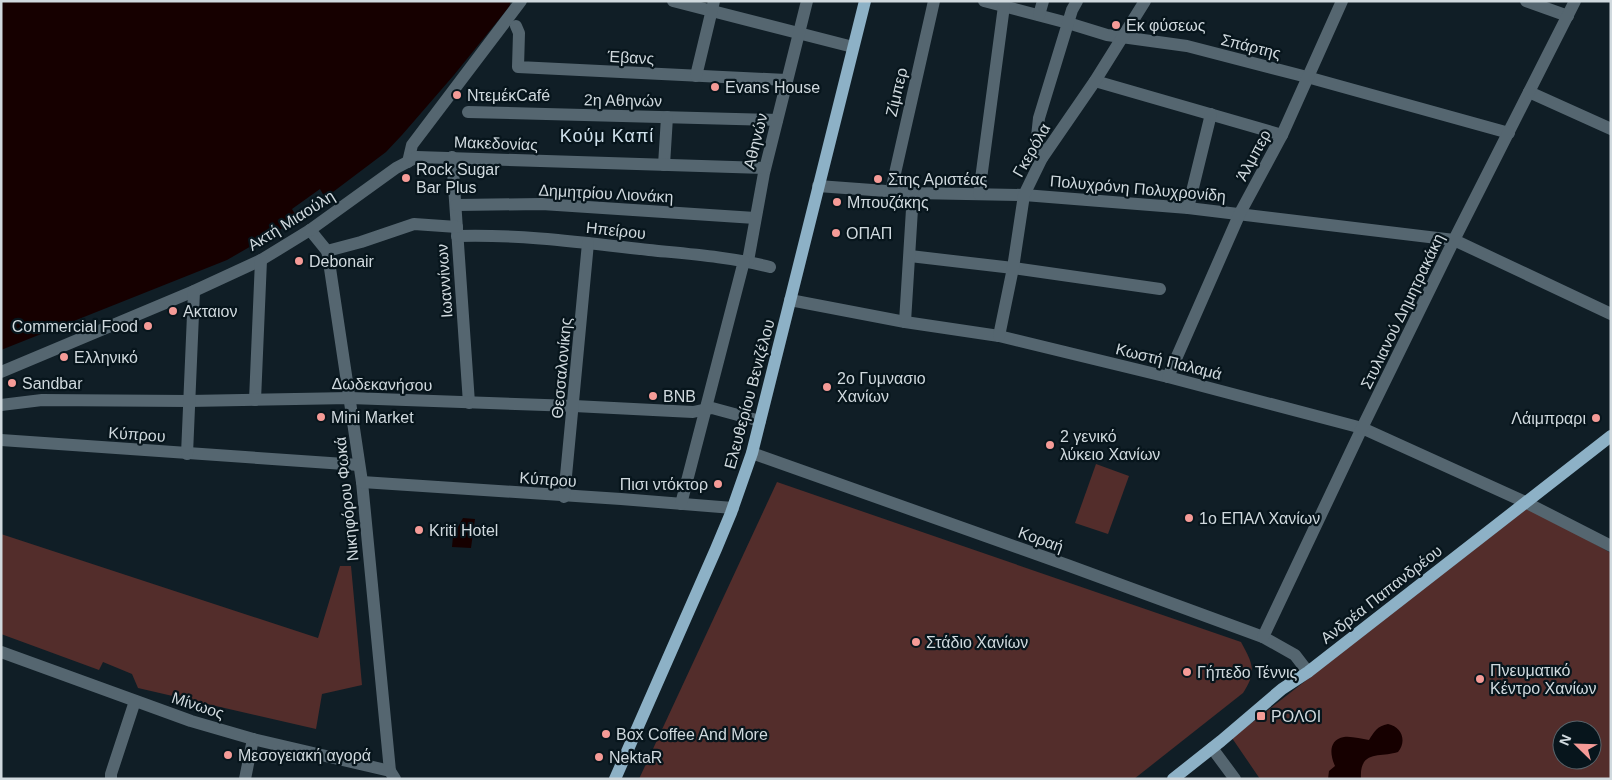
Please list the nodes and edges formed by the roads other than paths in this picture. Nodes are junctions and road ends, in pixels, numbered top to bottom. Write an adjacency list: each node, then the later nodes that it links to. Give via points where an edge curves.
1 (521, 1): 36 (street, via 412,145)
2 (673, 1): 14 (street)
3 (807, 1): 19 (street, Αθηνών)
4 (865, 1): 21 (main road, Ελευθερίου Βενιζέλου)
5 (934, 1): 40 (street, Ζίμπερ)
6 (984, 1): 13 (street, Σπάρτης)
7 (1043, 1): 15 (street)
8 (1077, 1): 17 (street)
9 (1145, 1): 20 (street, Γκερόλα)
10 (1342, 1): 23 (street, Άλμπερ)
11 (1526, 1): 16 (street)
12 (1576, 1): 16 (street, Στυλιανού Δημητρακάκη)
13 (1011, 5): 15 (street, Σπάρτης); 42 (street)
14 (713, 6): 19 (street); 22 (street)
15 (1039, 15): 17 (street, Σπάρτης)
16 (1568, 16): 26 (street, Στυλιανού Δημητρακάκη)
17 (1068, 23): 20 (street, Σπάρτης, via 1107,35); 35 (street, via 1039,118 1037,137)
18 (516, 26): 22 (street, Έβανς, via 520,44 518,68)
19 (799, 33): 21 (street); 24 (street, Αθηνών)
20 (1124, 36): 23 (street, Σπάρτης, via 1187,46); 25 (street, Γκερόλα)
21 (853, 47): 39 (main road, Ελευθερίου Βενιζέλου)
22 (696, 76): 24 (street, Έβανς)
23 (1307, 77): 32 (street, Σπάρτης); 33 (street, Άλμπερ)
24 (786, 80): 30 (street, Αθηνών)
25 (1095, 81): 28 (street); 35 (street, Γκερόλα)
26 (1529, 92): 31 (street); 32 (street, Στυλιανού Δημητρακάκη)
27 (468, 112): 29 (street, 2η Αθηνών)
28 (1211, 114): 33 (street); 45 (street)
29 (667, 117): 30 (street, 2η Αθηνών); 37 (street)
30 (777, 120): 38 (street, Αθηνών)
31 (1611, 129)
32 (1508, 133): 50 (street, Στυλιανού Δημητρακάκη)
33 (1282, 135): 46 (street, Άλμπερ)
34 (452, 157): 36 (street, Μακεδονίας, via 417,156); 37 (street, Μακεδονίας); 44 (street, Ιωαννίνων)
35 (1042, 158): 43 (street, Γκερόλα)
36 (408, 162): 48 (street, Ακτή Μιαούλη)
37 (664, 165): 38 (street, Μακεδονίας)
38 (765, 168): 47 (street, Αθηνών)
39 (818, 186): 40 (street, Πολυχρόνη Πολυχρονίδη); 60 (main road, Ελευθερίου Βενιζέλου)
40 (891, 191): 41 (street, Πολυχρόνη Πολυχρονίδη)
41 (913, 193): 42 (street, Πολυχρόνη Πολυχρονίδη); 53 (street)
42 (979, 194): 43 (street, Πολυχρόνη Πολυχρονίδη)
43 (1024, 195): 45 (street, Πολυχρόνη Πολυχρονίδη); 57 (street, Γκερόλα)
44 (456, 205): 47 (street, Δημητρίου Λιονάκη, via 542,204); 49 (street, Ιωαννίνων)
45 (1188, 208): 46 (street, Πολυχρόνη Πολυχρονίδη)
46 (1240, 214): 50 (street, Πολυχρόνη Πολυχρονίδη); 65 (street, Άλμπερ)
47 (755, 218): 55 (street, Αθηνών)
48 (310, 230): 52 (street); 54 (street, Ακτή Μιαούλη)
49 (457, 231): 51 (street, Ηπείρου); 52 (street, Ηπείρου, via 414,224); 69 (street, Ιωαννίνων)
50 (1454, 240): 61 (street, Πολυχρόνη Πολυχρονίδη); 74 (street, Στυλιανού Δημητρακάκη)
51 (588, 243): 55 (street, Ηπείρου); 71 (street, Θεσσαλονίκης)
52 (327, 251): 66 (street, Νικηφόρου Φωκά)
53 (910, 256): 57 (street); 62 (street)
54 (260, 260): 59 (street, Ακτή Μιαούλη); 67 (street)
55 (746, 261): 56 (street, Ηπείρου); 72 (street, Αθηνών)
56 (770, 267)
57 (1013, 268): 58 (street); 63 (street, Γκερόλα)
58 (1160, 289)
59 (194, 290): 64 (street, Ακτή Μιαούλη); 68 (street)
60 (790, 300): 62 (street, Κωστή Παλαμά); 73 (main road, Ελευθερίου Βενιζέλου)
61 (1611, 314)
62 (905, 322): 63 (street, Κωστή Παλαμά)
63 (999, 336): 65 (street, Κωστή Παλαμά)
64 (1, 372)
65 (1168, 377): 74 (street, Κωστή Παλαμά)
66 (350, 398): 67 (street, Δωδεκανήσου); 69 (street, Δωδεκανήσου); 79 (street, Νικηφόρου Φωκά)
67 (255, 400): 68 (street, Δωδεκανήσου)
68 (189, 401): 70 (street, Δωδεκανήσου, via 42,400); 77 (street)
69 (469, 402): 71 (street, Δωδεκανήσου)
70 (1, 405)
71 (574, 406): 72 (street, Δωδεκανήσου); 81 (street, Θεσσαλονίκης)
72 (705, 410): 73 (street, Δωδεκανήσου, via 712,408); 83 (street, Αθηνών)
73 (760, 421): 78 (main road, Ελευθερίου Βενιζέλου)
74 (1362, 428): 82 (street, Κωστή Παλαμά); 86 (street, Στυλιανού Δημητρακάκη)
75 (1611, 436): 82 (main road, Ανδρέα Παπανδρέου)
76 (1, 440): 77 (street, Κύπρου)
77 (187, 454): 79 (street, Κύπρου)
78 (752, 454): 84 (main road, Ελευθερίου Βενιζέλου); 86 (street, Κοραή)
79 (359, 465): 80 (street, Νικηφόρου Φωκά)
80 (362, 482): 81 (street, Κύπρου); 93 (street, Νικηφόρου Φωκά)
81 (564, 496): 83 (street, Κύπρου)
82 (1525, 502): 85 (street, Κωστή Παλαμά); 88 (main road, Ανδρέα Παπανδρέου)
83 (681, 504): 84 (street, Κύπρου)
84 (733, 508): 95 (main road, Ελευθερίου Βενιζέλου)
85 (1611, 546)
86 (1263, 637): 88 (street, Κοραή, via 1295,655)
87 (1, 652): 89 (street, Μίνωος)
88 (1308, 672): 91 (main road, Ανδρέα Παπανδρέου, via 1282,689)
89 (135, 701): 90 (street, Μίνωος); 92 (street)
90 (253, 739): 93 (street, Μίνωος); 94 (street)
91 (1212, 748): 96 (main road, Ανδρέα Παπανδρέου); 97 (street)
92 (111, 776)
93 (390, 776)
94 (245, 779)
95 (615, 779)
96 (1173, 779)
97 (1235, 779)

